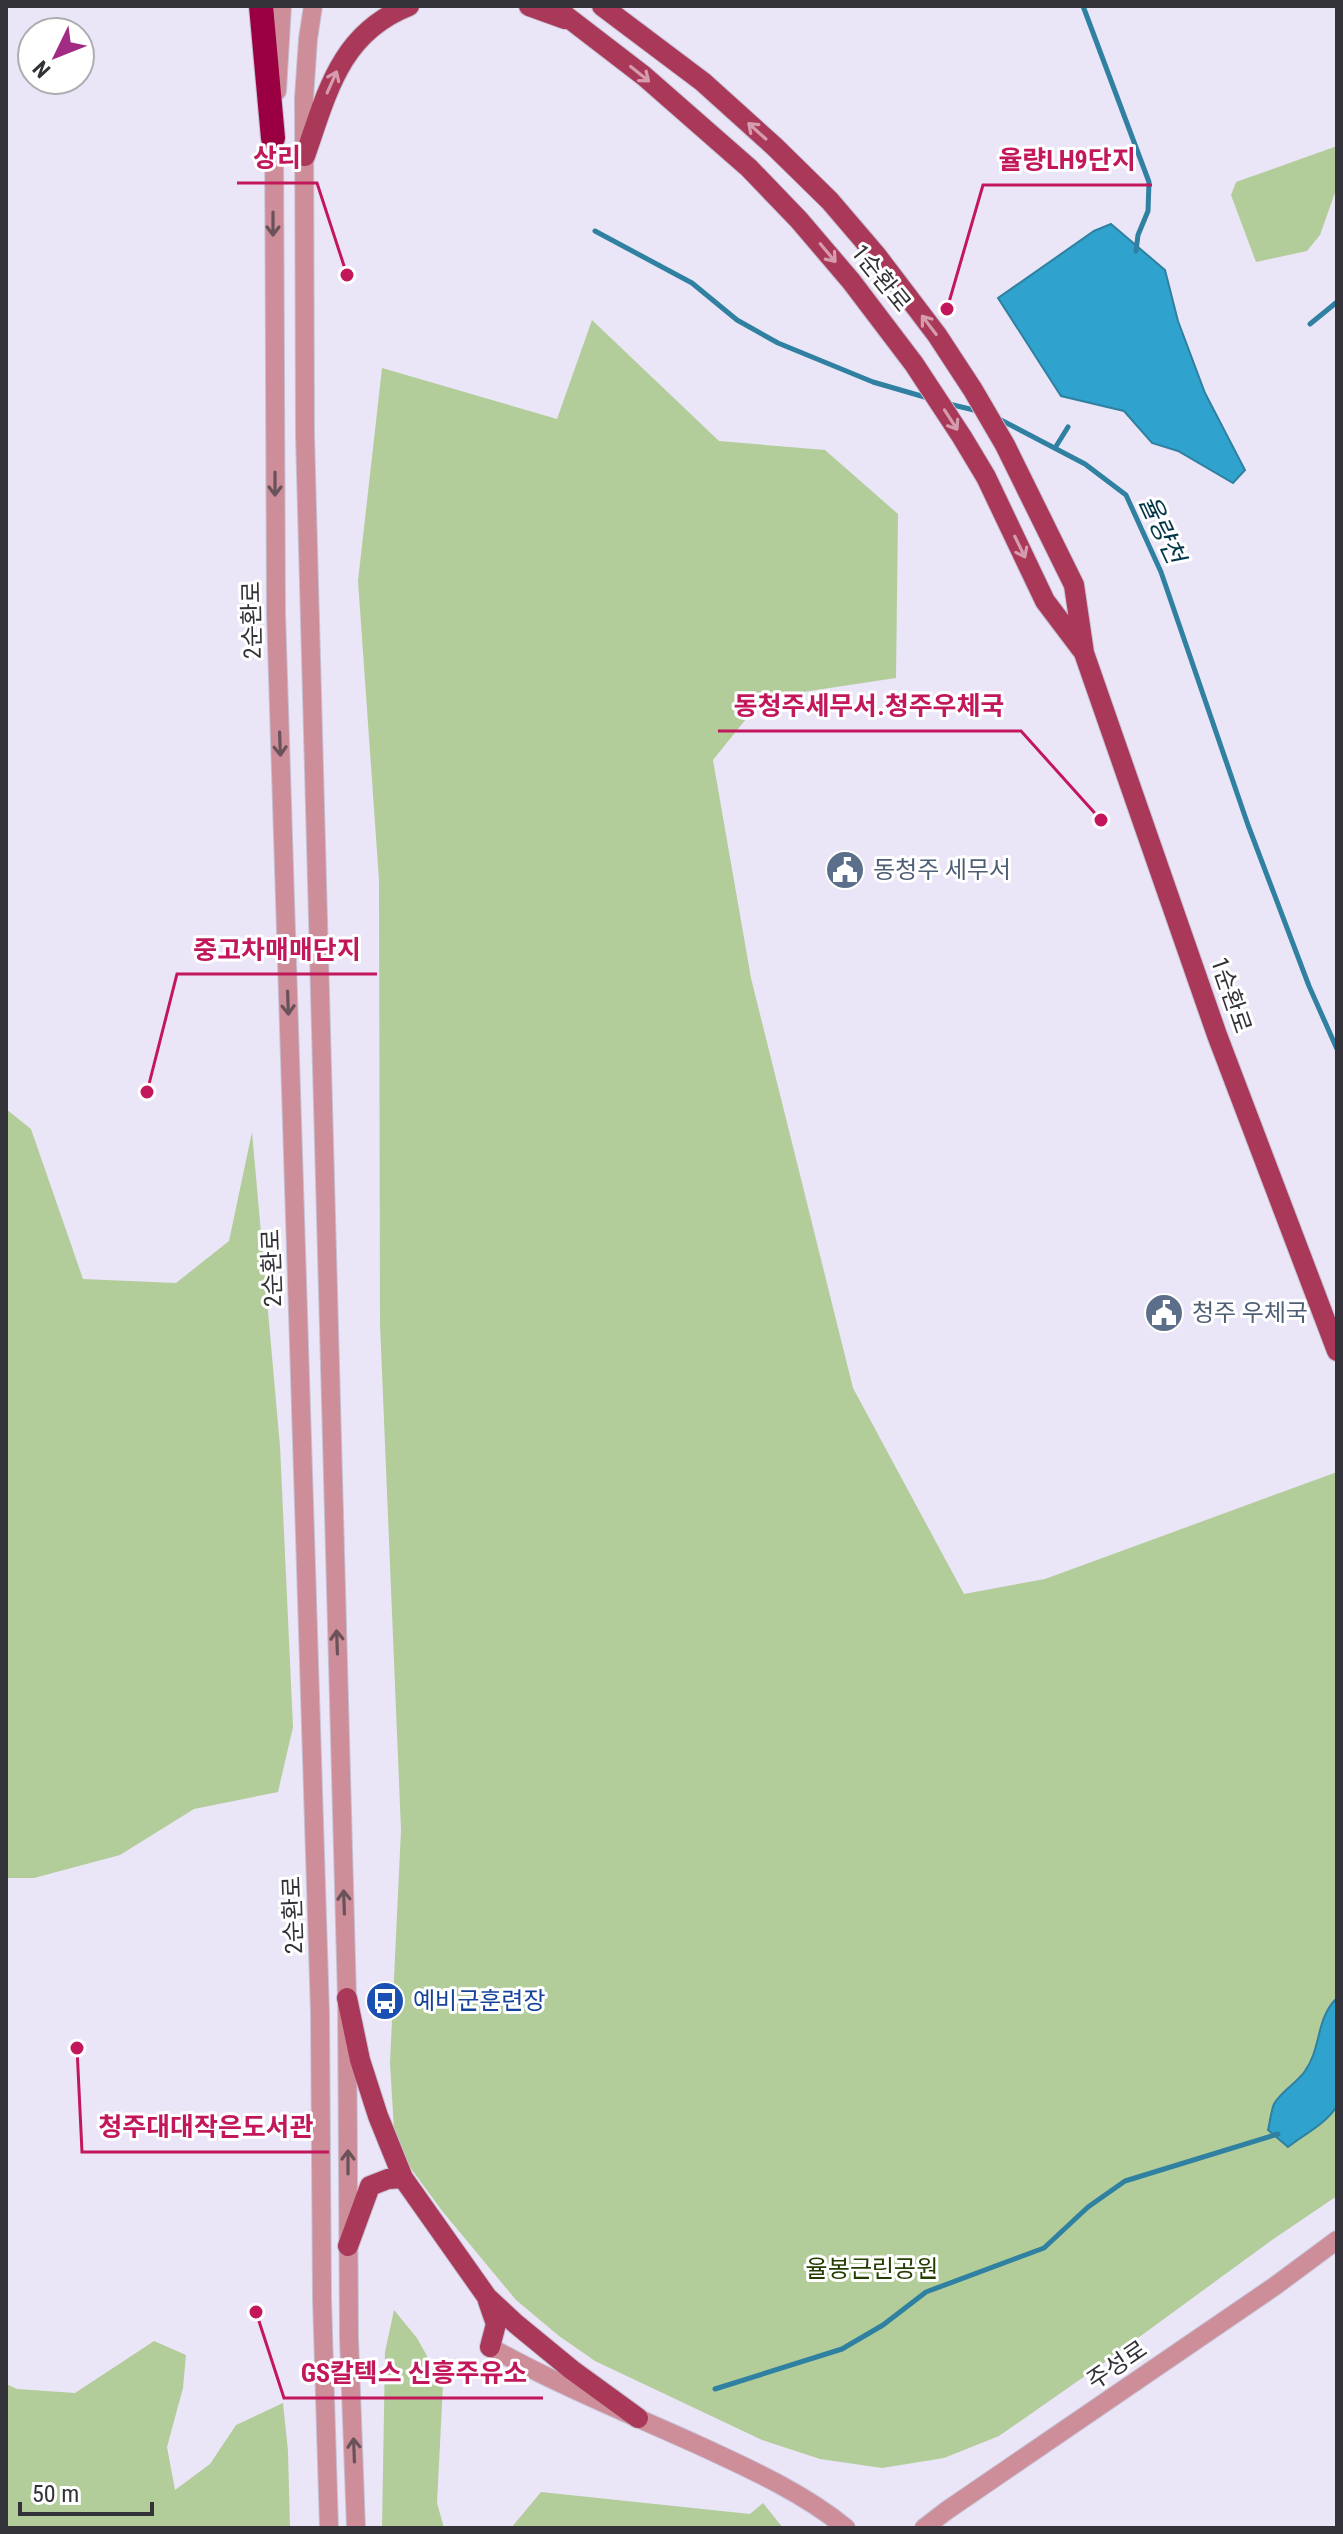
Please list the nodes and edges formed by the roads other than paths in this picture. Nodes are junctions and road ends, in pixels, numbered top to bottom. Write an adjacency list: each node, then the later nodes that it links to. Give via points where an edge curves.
1 (261, 6): 9 (highway)
2 (282, 6): 9 (street, 2순환로)
3 (313, 6): 10 (street, via 304,98)
4 (409, 6): 10 (main road, one-way to 4, via 332,79 348,53 376,26)
5 (529, 6): 8 (main road)
6 (553, 6): 8 (main road, 1순환로)
7 (602, 6): 11 (main road, 1순환로, one-way to 7, via 1074,585 1005,445 937,335 830,201 703,82)
8 (579, 25): 11 (main road, 1순환로, one-way to 11, via 749,168 887,326 986,477 1045,601)
9 (273, 138): 20 (street, 2순환로, one-way to 20, via 276,613 320,1997)
10 (305, 156): 13 (street, one-way to 10, via 305,435)
11 (1084, 653): 12 (main road, 1순환로, via 1217,1035)
12 (1337, 1351)
13 (347, 1998): 14 (main road, via 360,2060); 16 (street, one-way to 13)
14 (403, 2178): 16 (main road, via 370,2186); 17 (main road)
15 (1337, 2240): 23 (street, 주성로)
16 (348, 2246): 21 (street, one-way to 16)
17 (487, 2297): 18 (main road, via 496,2324); 19 (main road)
18 (490, 2347): 19 (street)
19 (638, 2418): 22 (street, via 744,2466)
20 (329, 2528)
21 (356, 2528)
22 (846, 2528)
23 (924, 2528)

